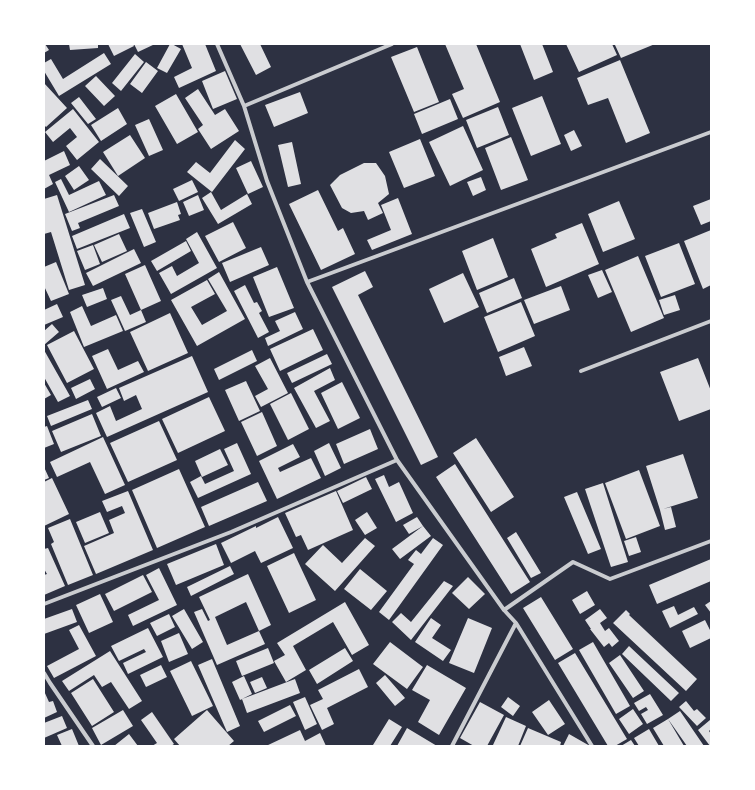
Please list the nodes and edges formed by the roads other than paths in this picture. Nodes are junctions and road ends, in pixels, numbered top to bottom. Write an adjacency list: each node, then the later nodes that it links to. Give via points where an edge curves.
1 (217, 44): 3 (street)
2 (392, 44): 3 (street)
3 (244, 106): 5 (street, via 268,181)
4 (711, 132): 5 (street)
5 (307, 282): 8 (street)
6 (711, 321): 7 (street)
7 (581, 371)
8 (397, 460): 10 (street, via 231,532); 11 (street)
9 (711, 541): 11 (street, via 610,579 574,562)
10 (44, 604)
11 (504, 610): 12 (street)
12 (516, 623): 15 (street); 16 (street)
13 (44, 672): 14 (street)
14 (93, 746)
15 (452, 746)
16 (592, 746)

